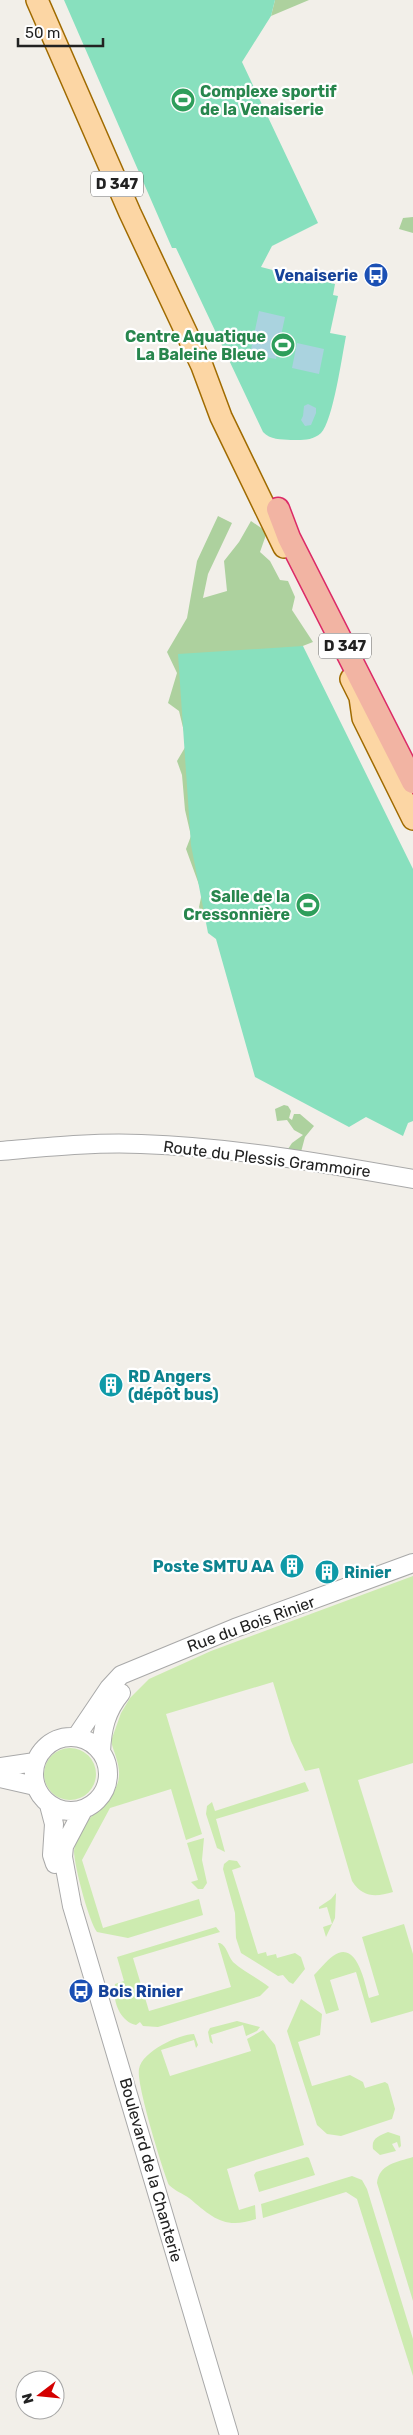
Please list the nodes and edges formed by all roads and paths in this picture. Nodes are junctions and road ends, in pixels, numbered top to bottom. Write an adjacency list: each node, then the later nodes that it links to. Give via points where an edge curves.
1 (37, 0): 2 (main road, D 347, via 130,213)
2 (202, 366): 3 (main road); 4 (main road, D 347, via 221,417)
3 (278, 509): 5 (main road, via 295,534); 6 (highway, D 347, via 289,538)
4 (360, 697): 7 (highway, D 347); 8 (main road, via 363,718)
5 (413, 759)
6 (413, 782)
7 (413, 802)
8 (413, 820)
9 (0, 1150): 10 (street, Route du Plessis Grammoire, via 104,1144 183,1146)
10 (413, 1179)
11 (413, 1562): 12 (street, Rue du Bois Rinier)
12 (145, 1664): 13 (street, Rue du Bois Rinier, via 121,1675); 14 (street, Rue du Bois Rinier, via 111,1705 102,1731)
13 (76, 1737): 14 (street, via 86,1740); 15 (street, via 55,1740)
14 (101, 1752): 20 (street, via 107,1768 106,1785 101,1796)
15 (35, 1762): 16 (street); 18 (street)
16 (0, 1768)
17 (0, 1778): 18 (street)
18 (35, 1786): 19 (street)
19 (49, 1805): 20 (street, via 71,1812); 21 (street, Boulevard de la Chanterie, via 54,1824 52,1855 62,1891)
20 (83, 1810): 21 (street, Boulevard de la Chanterie, via 64,1846)
21 (72, 1906): 22 (street, Boulevard de la Chanterie)
22 (227, 2428)

